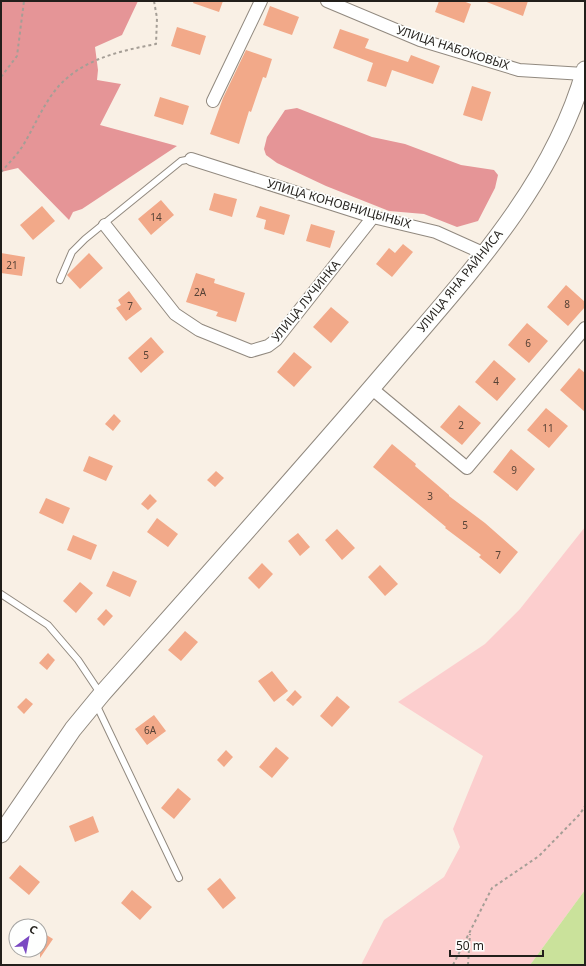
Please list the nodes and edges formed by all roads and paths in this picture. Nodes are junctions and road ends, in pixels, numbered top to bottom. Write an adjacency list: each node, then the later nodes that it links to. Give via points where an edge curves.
1 (24, 1): 6 (path, via 17,56)
2 (154, 1): 9 (path, via 157,18 156,44 94,60 67,77 49,98 22,148)
3 (261, 1): 7 (street)
4 (327, 1): 5 (street, УЛИЦА НАБОКОВЫХ, via 420,40 519,70)
5 (585, 72): 12 (street, УЛИЦА ЯНА РАЙНИСА, via 570,113 546,164)
6 (1, 78)
7 (213, 101)
8 (191, 159): 10 (street, УЛИЦА КОНОВНИЦЫНЫХ); 11 (lane, via 181,161)
9 (1, 172)
10 (372, 216): 11 (street, УЛИЦА ЛУЧИНКА, via 276,340 268,346 251,351 199,330 175,314); 12 (street, УЛИЦА КОНОВНИЦЫНЫХ, via 436,232)
11 (105, 225): 13 (lane, via 72,252)
12 (485, 254): 15 (street, УЛИЦА ЯНА РАЙНИСА)
13 (60, 280)
14 (585, 328): 15 (street, via 467,468)
15 (371, 388): 17 (street, УЛИЦА ЯНА РАЙНИСА, via 302,470)
16 (1, 594): 17 (lane, via 48,625 78,660)
17 (98, 698): 19 (street, УЛИЦА ЯНА РАЙНИСА, via 44,769); 20 (lane)
18 (585, 806): 21 (path, via 539,856 492,888)
19 (1, 834)
20 (179, 878)
21 (470, 933): 22 (path); 23 (path)
22 (453, 965)
23 (468, 965)

